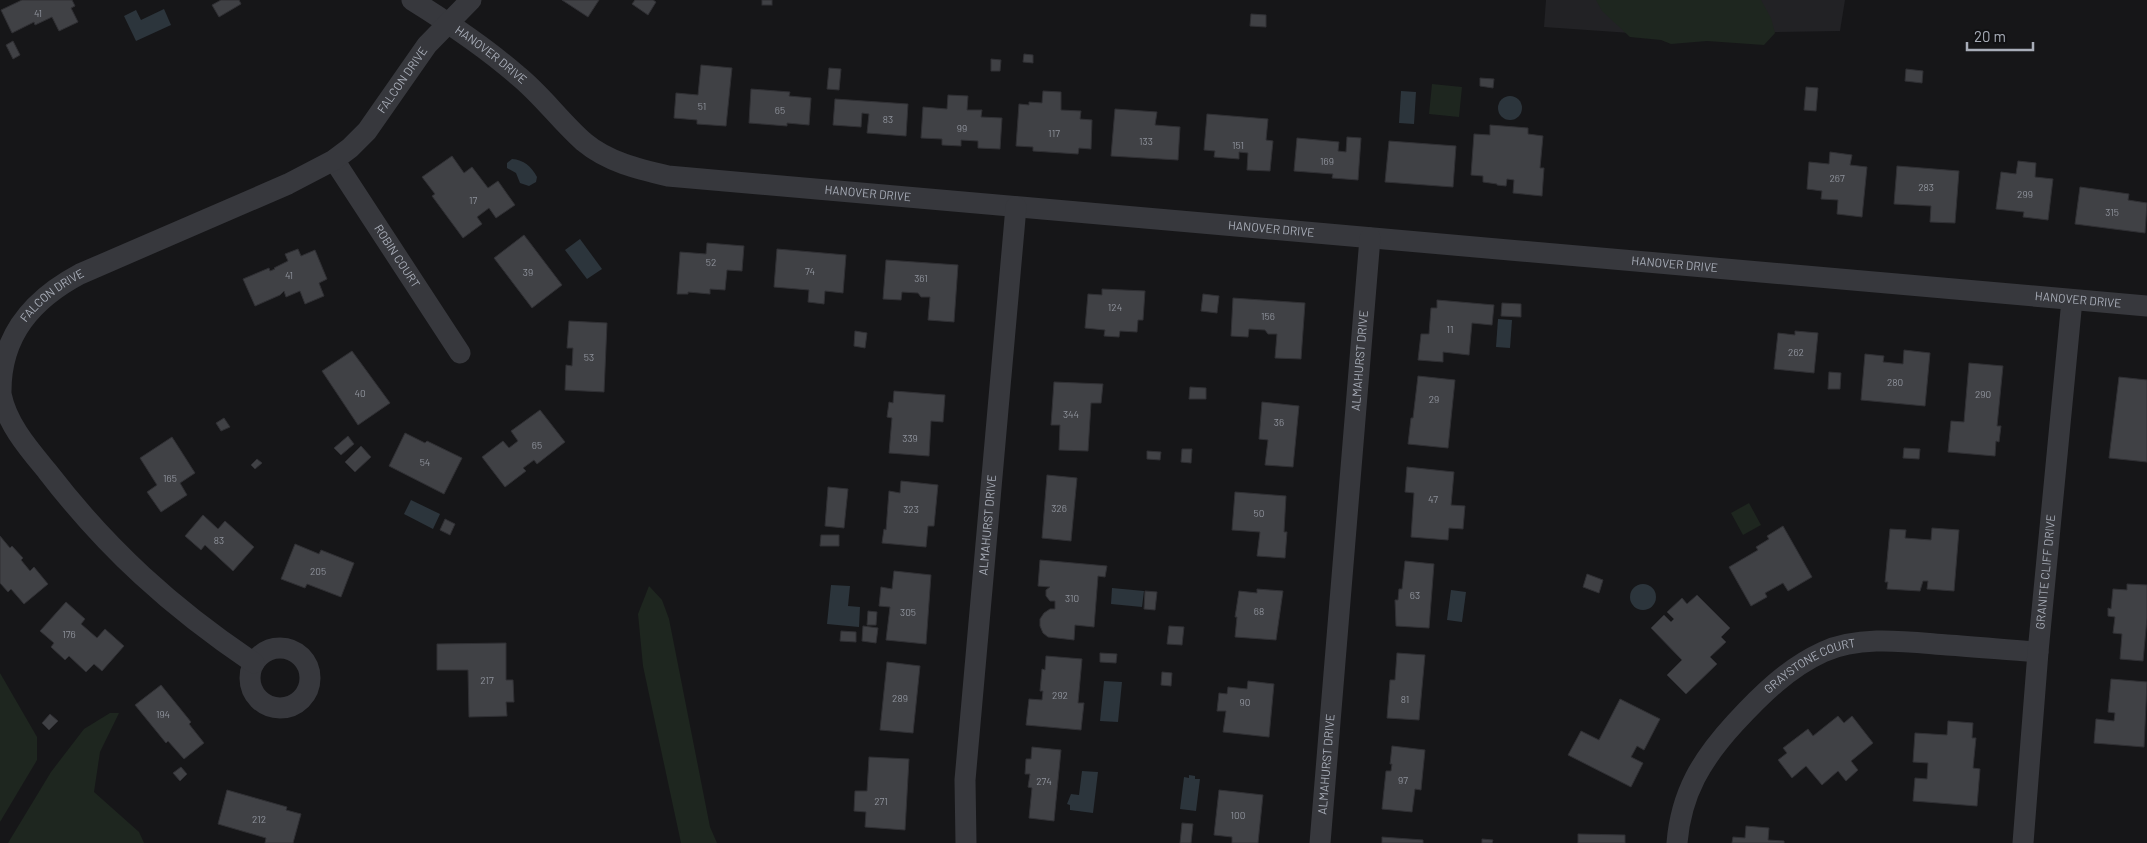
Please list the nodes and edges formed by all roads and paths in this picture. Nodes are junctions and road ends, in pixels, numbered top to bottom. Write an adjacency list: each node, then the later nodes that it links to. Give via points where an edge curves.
1 (412, 0): 3 (street, HANOVER DRIVE)
2 (471, 0): 3 (street, FALCON DRIVE)
3 (447, 22): 4 (street, FALCON DRIVE, via 427,45 367,131); 5 (street, HANOVER DRIVE, via 518,75 586,143 609,158 637,169 668,176)
4 (334, 160): 9 (street, ROBIN COURT); 11 (street, FALCON DRIVE, via 288,184 57,286 22,315 10,333 0,371 1,392 14,427 97,533 176,607)
5 (1016, 207): 6 (street, HANOVER DRIVE); 12 (street, ALMAHURST DRIVE, via 965,780)
6 (1370, 238): 7 (street, HANOVER DRIVE); 13 (street, ALMAHURST DRIVE)
7 (2072, 300): 8 (street, HANOVER DRIVE); 10 (street, GRANITE CLIFF DRIVE)
8 (2147, 306)
9 (460, 353)
10 (2038, 652): 14 (street, GRAYSTONE COURT, via 1884,642 1850,644 1824,651 1773,685 1723,736 1702,764 1686,794); 15 (street, GRANITE CLIFF DRIVE)
11 (254, 662)
12 (966, 843)
13 (1320, 843)
14 (1677, 843)
15 (2023, 843)

